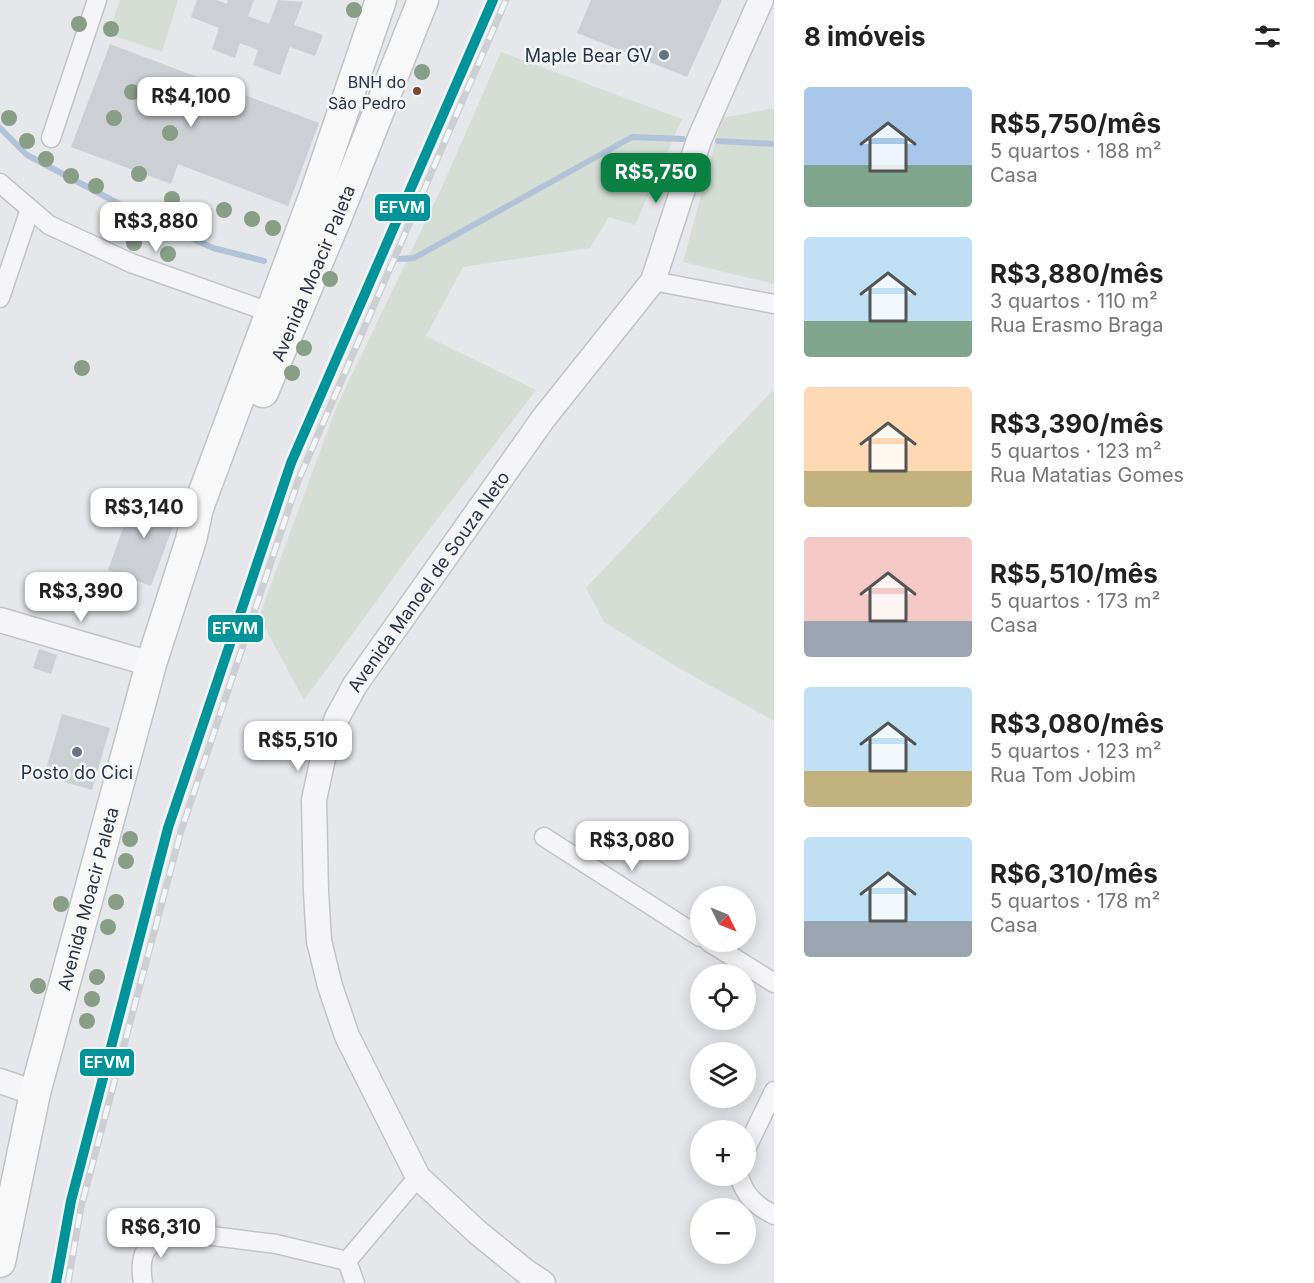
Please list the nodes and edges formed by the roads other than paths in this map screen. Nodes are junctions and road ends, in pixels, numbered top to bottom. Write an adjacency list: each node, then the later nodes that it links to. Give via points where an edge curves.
1 (97, 0): 5 (street)
2 (761, 0): 8 (street, Avenida Manoel de Souza Neto, via 699,140)
3 (380, 4): 4 (main road); 11 (main road, Avenida Moacir Paleta)
4 (419, 9): 12 (main road, Avenida Moacir Paleta, via 333,227 213,512)
5 (51, 138)
6 (0, 183): 7 (street)
7 (30, 209): 9 (street); 11 (street, via 50,225 131,263)
8 (652, 281): 10 (street); 23 (street, Avenida Manoel de Souza Neto, via 543,419 355,685 336,718 322,758 314,800 319,941 347,1036)
9 (0, 298)
10 (774, 303)
11 (272, 313): 12 (main road, Avenida Moacir Paleta, via 198,508)
12 (191, 540): 14 (main road, Avenida Moacir Paleta)
13 (0, 620): 14 (street)
14 (151, 664): 21 (main road, Avenida Moacir Paleta)
15 (544, 837): 16 (street)
16 (690, 931)
17 (724, 952): 18 (street)
18 (774, 984)
19 (0, 1081): 21 (street)
20 (774, 1091): 22 (street)
21 (35, 1094): 27 (main road, Avenida Moacir Paleta)
22 (756, 1128)
23 (418, 1177): 26 (street); 30 (street, Avenida Manoel de Souza Neto, via 477,1232)
24 (742, 1186): 25 (street, via 754,1202)
25 (774, 1215)
26 (347, 1261): 28 (street, via 276,1244 173,1231 158,1237 145,1250 140,1268); 29 (street)
27 (0, 1262)
28 (143, 1283)
29 (356, 1283)
30 (543, 1283)

